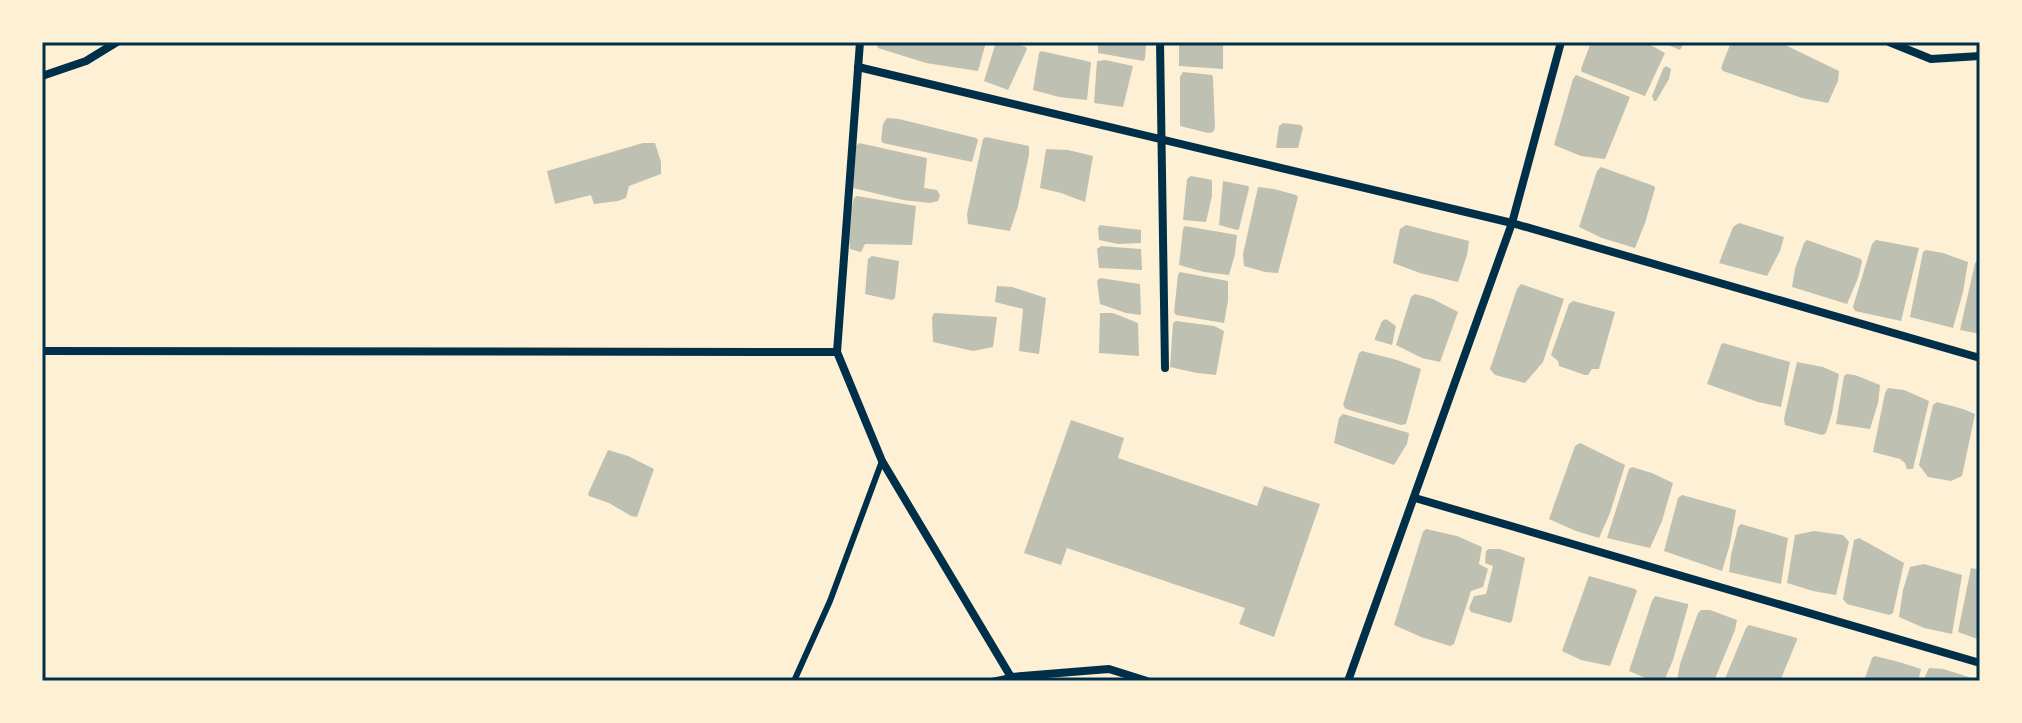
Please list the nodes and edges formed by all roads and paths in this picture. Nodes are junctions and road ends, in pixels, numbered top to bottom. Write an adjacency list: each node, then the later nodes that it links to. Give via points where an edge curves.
1 (117, 42): 8 (street, via 86,61)
2 (860, 42): 7 (street)
3 (1160, 42): 9 (street)
4 (1561, 42): 10 (street)
5 (1889, 42): 6 (street, via 1931,59)
6 (1980, 56)
7 (858, 67): 9 (street); 12 (street)
8 (42, 76)
9 (1162, 139): 10 (street); 14 (street)
10 (1512, 223): 13 (street); 16 (street)
11 (42, 351): 12 (street)
12 (837, 352): 15 (street)
13 (1980, 358)
14 (1165, 368)
15 (882, 461): 18 (street); 19 (lane)
16 (1415, 498): 17 (street); 22 (street)
17 (1980, 663)
18 (1012, 679): 20 (lane); 21 (street, via 1109,669)
19 (794, 681)
20 (992, 681)
21 (1147, 681)
22 (1348, 681)

